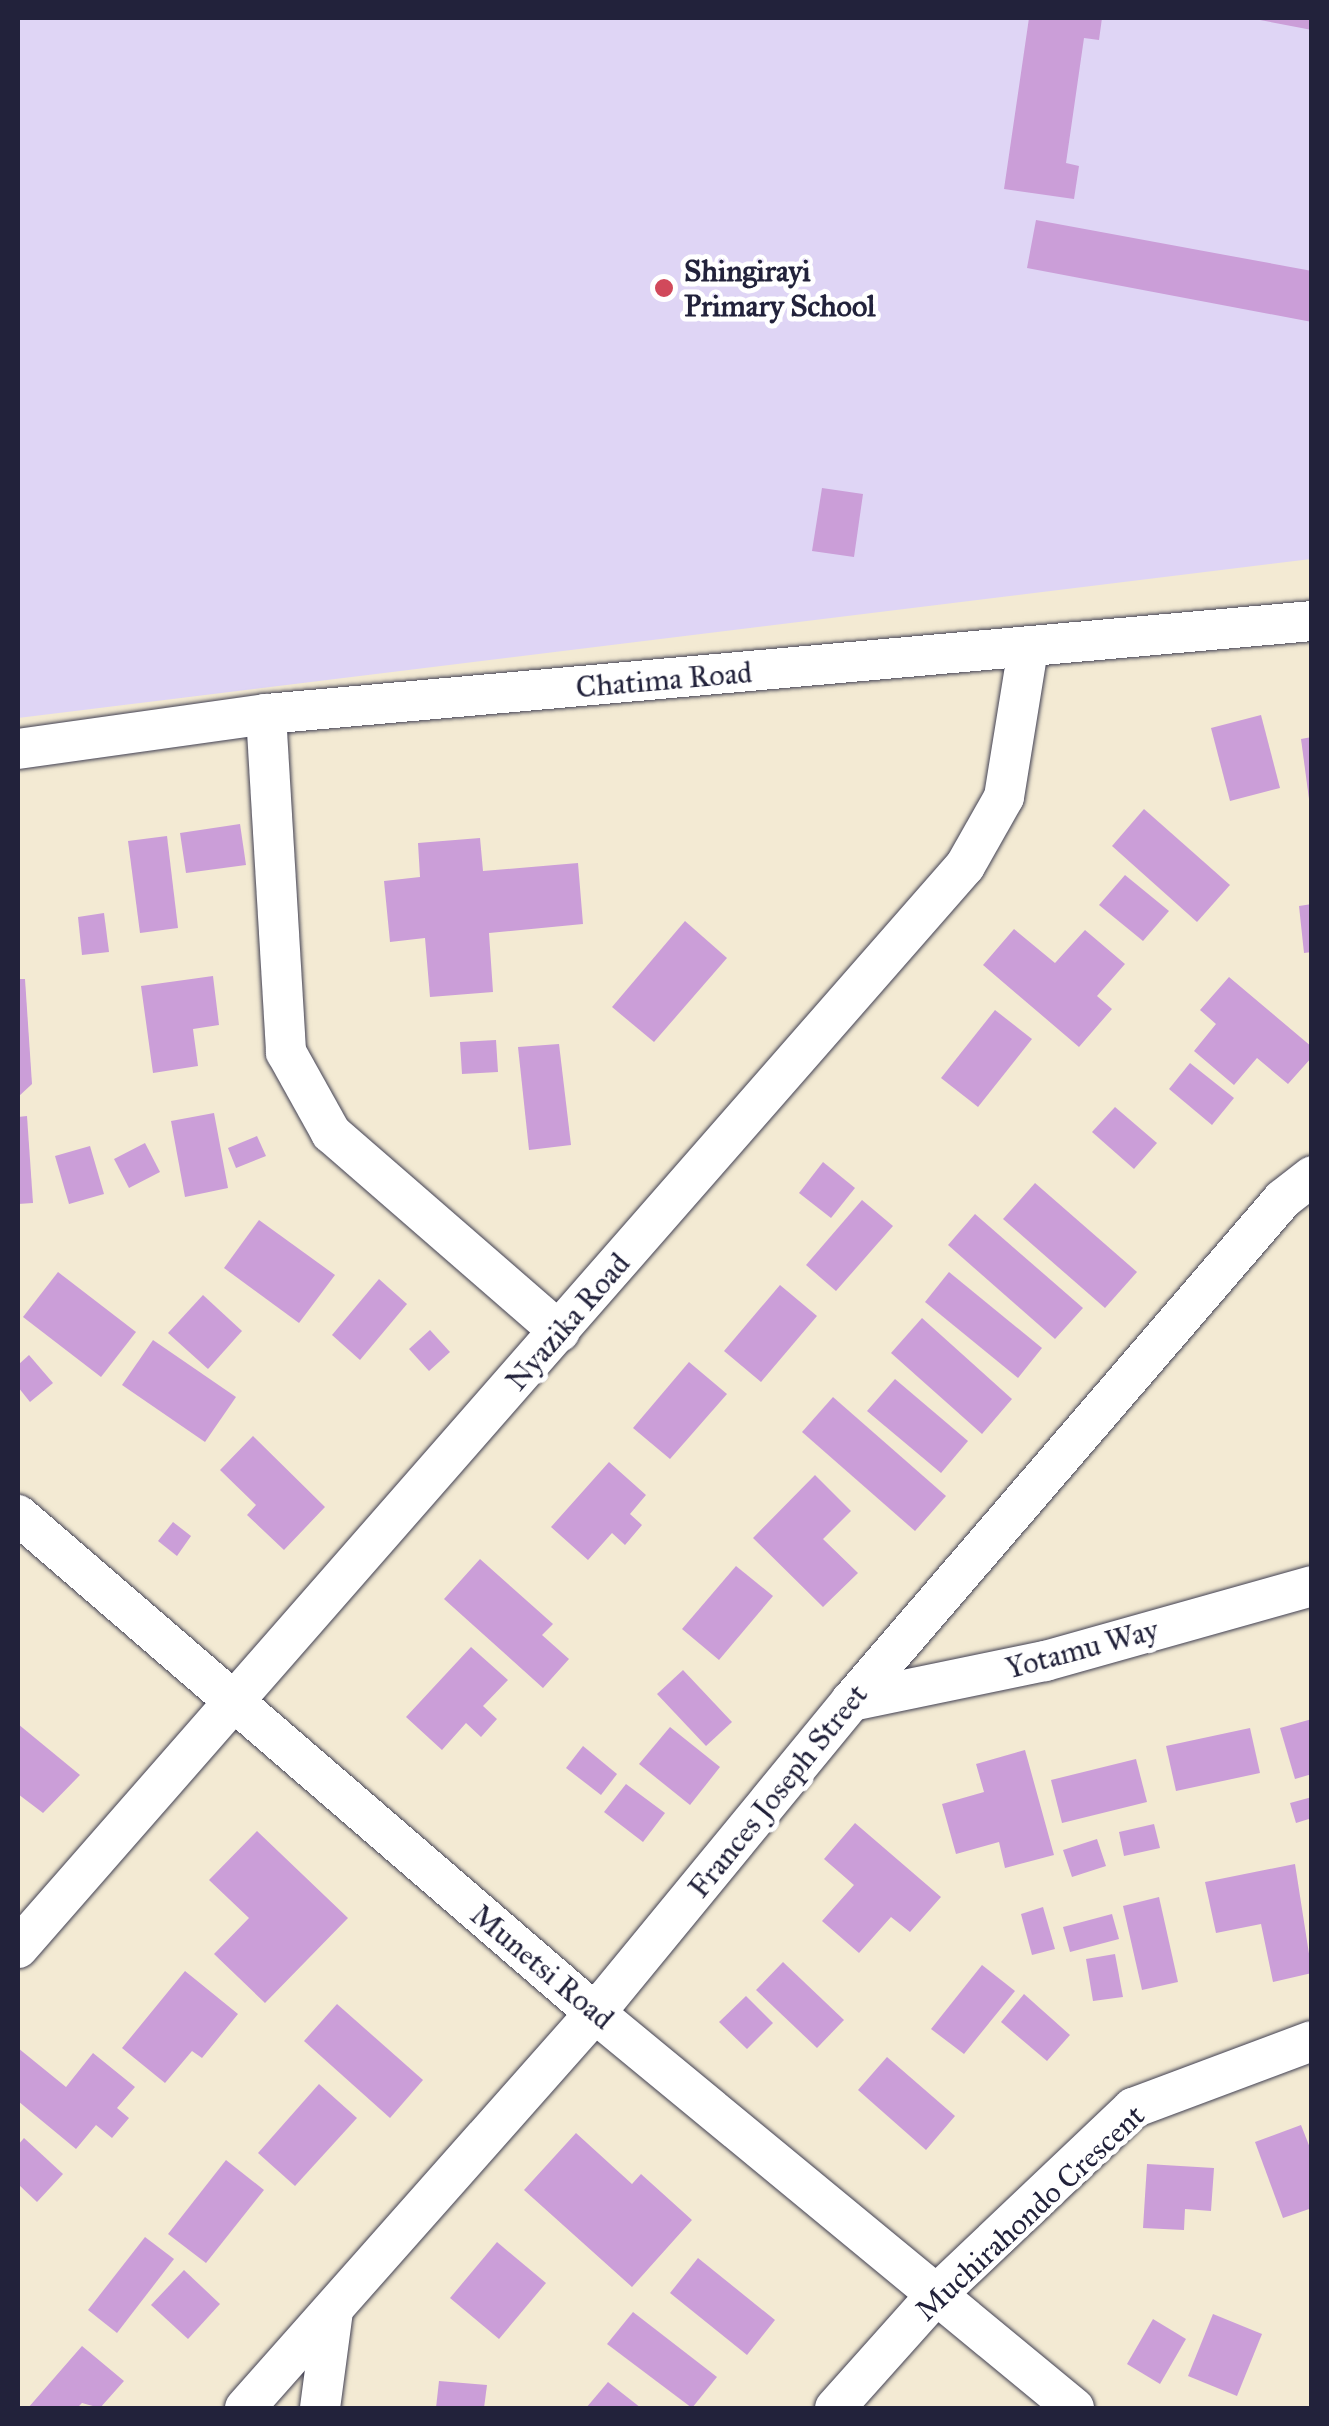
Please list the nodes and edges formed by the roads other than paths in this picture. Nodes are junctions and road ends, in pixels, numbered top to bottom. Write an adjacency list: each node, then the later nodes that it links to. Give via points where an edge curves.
1 (1312, 621): 2 (street, Chatima Road)
2 (1028, 649): 3 (street, Chatima Road); 6 (street, Nyazika Road, via 1004,797 965,866)
3 (266, 714): 4 (street, Chatima Road); 6 (street, via 286,1052 331,1133)
4 (18, 749)
5 (1312, 1176): 9 (street, Frances Joseph Street, via 1283,1199)
6 (560, 1332): 10 (street, Nyazika Road)
7 (18, 1515): 10 (street, Munetsi Road)
8 (1312, 1586): 9 (street, Yotamu Way, via 1045,1661)
9 (851, 1701): 12 (street, Frances Joseph Street)
10 (232, 1704): 11 (street, Nyazika Road); 12 (street, Munetsi Road)
11 (18, 1948)
12 (596, 2012): 14 (street, Munetsi Road); 15 (street, Frances Joseph Street)
13 (1312, 2041): 14 (street, Muchirahondo Crescent, via 1133,2108)
14 (936, 2295): 18 (street, Muchirahondo Crescent); 19 (street, Munetsi Road)
15 (333, 2311): 16 (street, Frances Joseph Street); 17 (street)
16 (246, 2408)
17 (320, 2408)
18 (835, 2408)
19 (1074, 2408)

